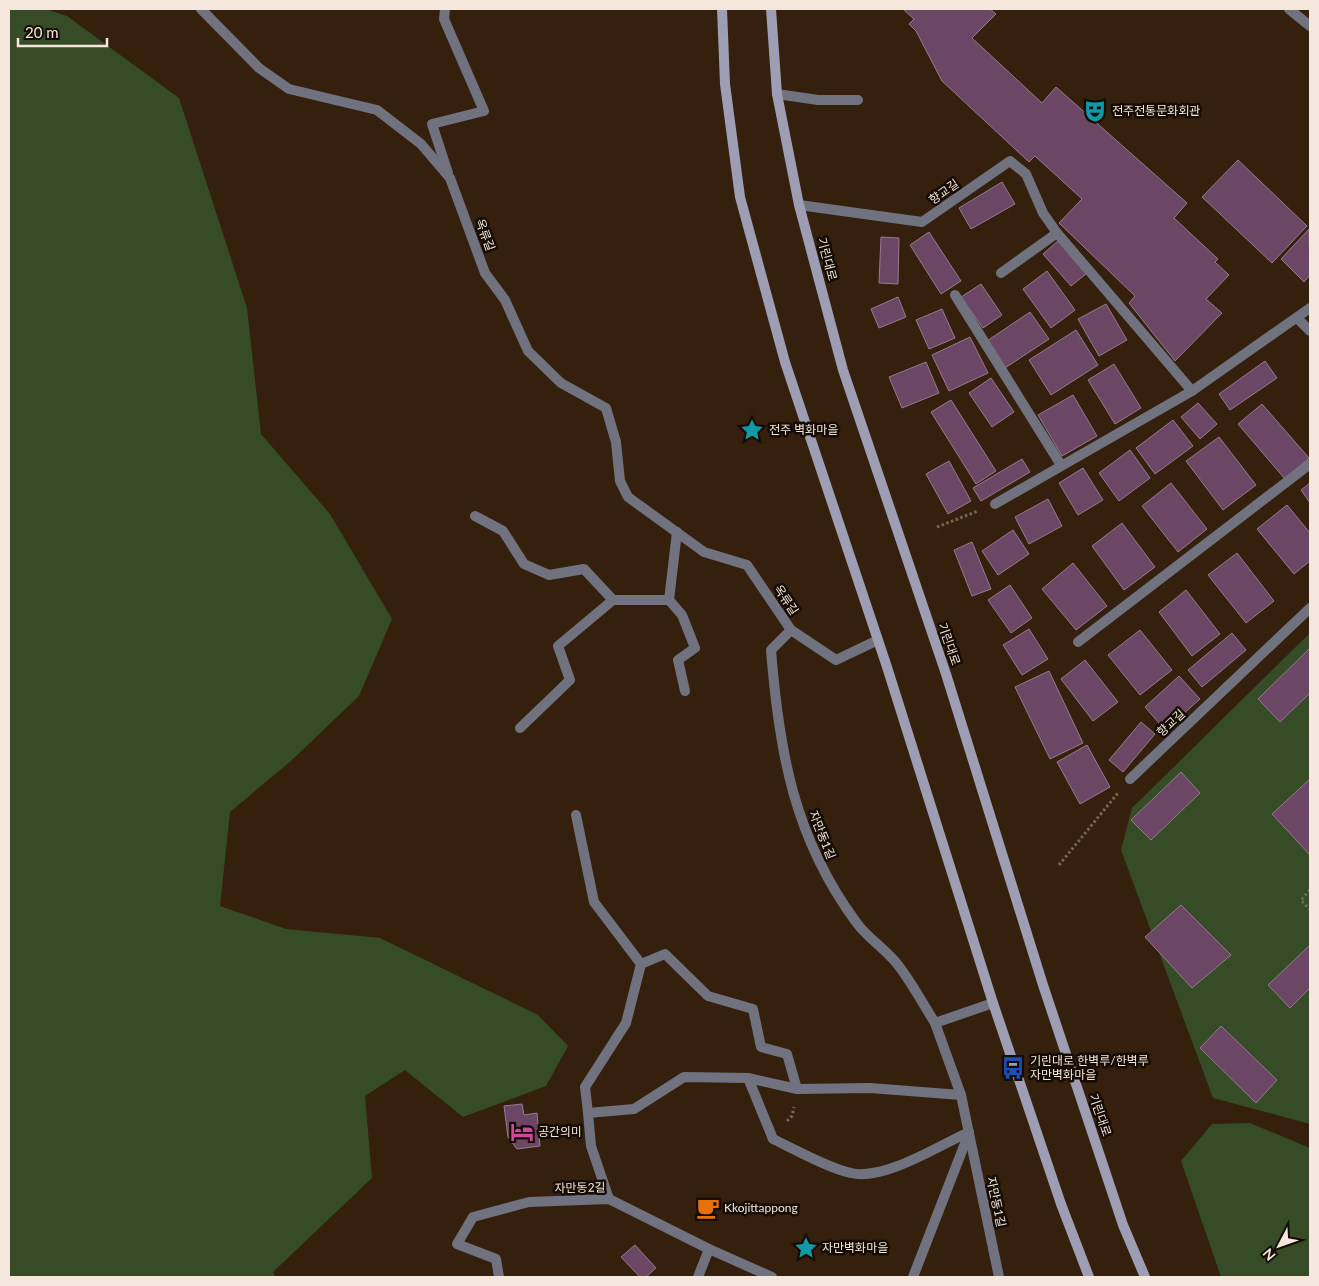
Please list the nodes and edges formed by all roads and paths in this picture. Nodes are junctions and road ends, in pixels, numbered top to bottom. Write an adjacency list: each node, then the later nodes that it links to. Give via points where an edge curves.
1 (201, 9): 9 (street, 옥류길, via 259,68 290,89 377,110 421,144)
2 (445, 9): 9 (street, via 444,19 484,111 432,124)
3 (722, 9): 28 (street, via 725,84 740,197 785,362)
4 (771, 9): 7 (street, 기린대로)
5 (1289, 9): 6 (street)
6 (1310, 26)
7 (777, 94): 8 (street, via 818,100); 10 (street, 기린대로)
8 (858, 100)
9 (450, 178): 23 (street, 옥류길, via 485,273 505,300 528,351 561,383 606,408 616,442 620,481 628,497)
10 (799, 205): 11 (street, 향교길, via 922,222 1010,161 1026,174 1043,213); 53 (street, 기린대로, via 843,370 946,674 1043,985 1124,1225)
11 (1057, 233): 12 (street); 17 (street, 향교길)
12 (1000, 274)
13 (955, 295): 19 (street)
14 (1310, 308): 15 (street)
15 (1298, 319): 16 (street); 17 (street)
16 (1310, 331)
17 (1192, 391): 19 (street)
18 (1310, 464): 29 (street)
19 (1061, 465): 20 (street)
20 (995, 504): 22 (path)
21 (475, 516): 24 (street, via 503,531 524,564 549,575 584,569)
22 (937, 528)
23 (677, 532): 25 (street); 27 (street, 옥류길, via 704,552 747,565)
24 (613, 600): 25 (street); 31 (street, via 558,646 570,680)
25 (669, 600): 30 (street, via 682,615 694,648 678,660)
26 (1310, 608): 32 (street, 향교길)
27 (791, 630): 28 (street, 옥류길, via 836,660); 39 (street, 자만동1길, via 770,650 775,699 793,798 817,862 856,923 898,964)
28 (878, 640): 38 (street)
29 (1078, 642)
30 (685, 691)
31 (520, 728)
32 (1130, 779): 34 (path)
33 (576, 815): 37 (street, via 594,902)
34 (1060, 865)
35 (1310, 890): 36 (path, via 1301,900)
36 (1310, 910)
37 (641, 964): 41 (street, via 665,954 708,996 753,1009 761,1047 787,1054); 43 (street, via 626,1023 585,1086)
38 (993, 1003): 39 (street); 52 (street)
39 (935, 1023): 42 (street, 자만동1길)
40 (748, 1078): 41 (street); 43 (street, via 684,1078 634,1108); 44 (street, via 773,1139 850,1173 869,1175 894,1167)
41 (797, 1089): 42 (street, via 870,1088)
42 (960, 1095): 44 (street, 자만동1길)
43 (588, 1113): 45 (street, via 591,1146)
44 (969, 1132): 50 (street); 51 (street, 자만동1길)
45 (609, 1198): 46 (street, 자만동2길); 47 (street, 자만동2길, via 529,1202 473,1218 457,1244 496,1259)
46 (708, 1249): 48 (street); 49 (street, 자만동2길)
47 (499, 1277)
48 (698, 1277)
49 (772, 1277)
50 (913, 1277)
51 (999, 1277)
52 (1088, 1277)
53 (1146, 1277)

